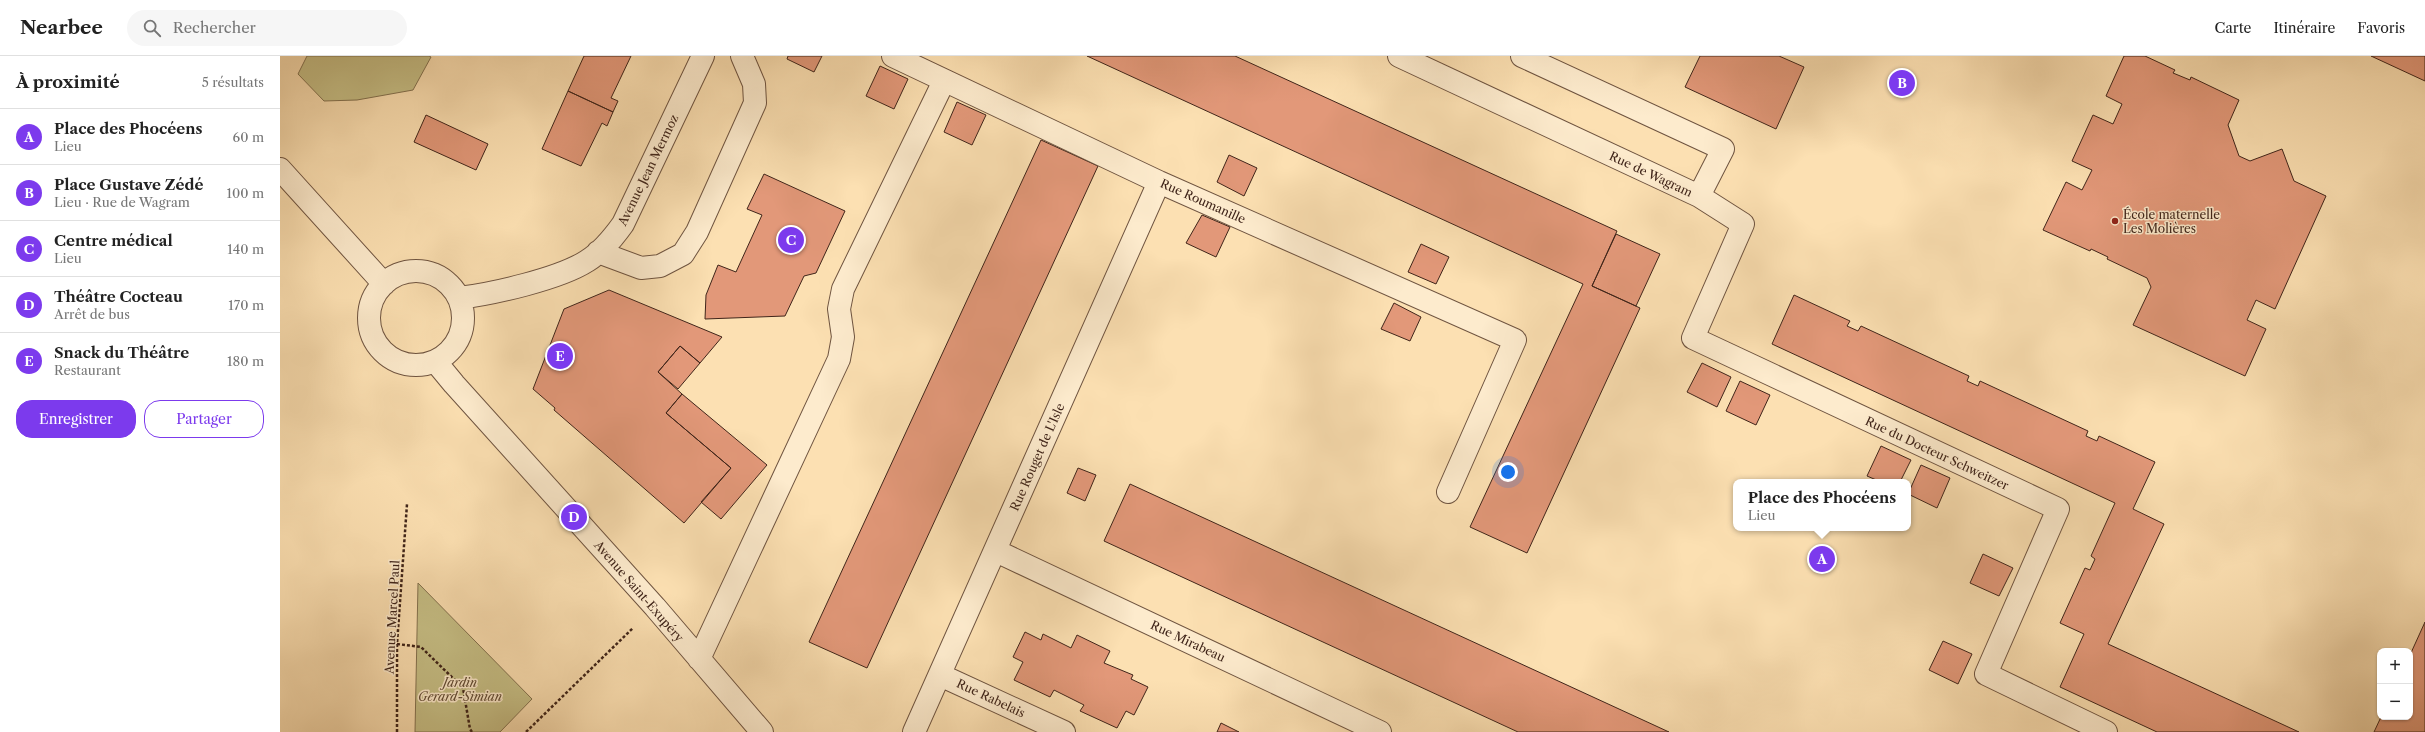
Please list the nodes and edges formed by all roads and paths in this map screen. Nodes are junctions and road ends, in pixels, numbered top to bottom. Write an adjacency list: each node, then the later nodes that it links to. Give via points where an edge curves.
1 (703, 56): 10 (street, Avenue Jean Mermoz, via 623,224 607,245)
2 (742, 56): 10 (street, via 754,84 755,103 697,232 683,254 660,266 641,268)
3 (893, 56): 6 (street, Rue Roumanille)
4 (1400, 56): 9 (street, Rue de Wagram)
5 (1522, 56): 9 (street, Rue de Wagram, via 1723,149)
6 (944, 81): 8 (street, Rue Roumanille); 19 (street, via 843,289 839,310 843,337 839,359)
7 (280, 169): 11 (street)
8 (1159, 182): 14 (street, Rue Roumanille, via 1515,340); 16 (street, Rue Rouget de L'Isle)
9 (1699, 196): 28 (street, Rue du Docteur Schweitzer, via 1743,224 1693,338 2058,509 1986,674)
10 (598, 252): 12 (street, Avenue Jean Mermoz, via 588,261 568,271 486,295)
11 (384, 284): 12 (street, via 403,273 426,272 440,277 451,286); 13 (street, via 374,297 370,312 370,328 377,343 388,355 403,362 419,364)
12 (459, 298): 13 (street, via 463,310 460,334 454,345)
13 (435, 361): 17 (street, Avenue Saint-Exupéry)
14 (1448, 492)
15 (407, 504): 18 (path, Avenue Marcel Paul)
16 (996, 551): 20 (street, Rue Rouget de L'Isle); 21 (street, Rue Mirabeau)
17 (655, 607): 19 (street, Avenue Saint-Exupéry); 24 (path)
18 (397, 644): 22 (path, Avenue Marcel Paul); 23 (path, via 420,647 463,688)
19 (699, 659): 25 (street, Avenue Saint-Exupéry)
20 (940, 675): 26 (street, Rue Rouget de L'Isle); 27 (street, Rue Rabelais)
21 (1371, 730)
22 (397, 732)
23 (472, 732)
24 (526, 732)
25 (762, 732)
26 (914, 732)
27 (1064, 732)
28 (2106, 732)

